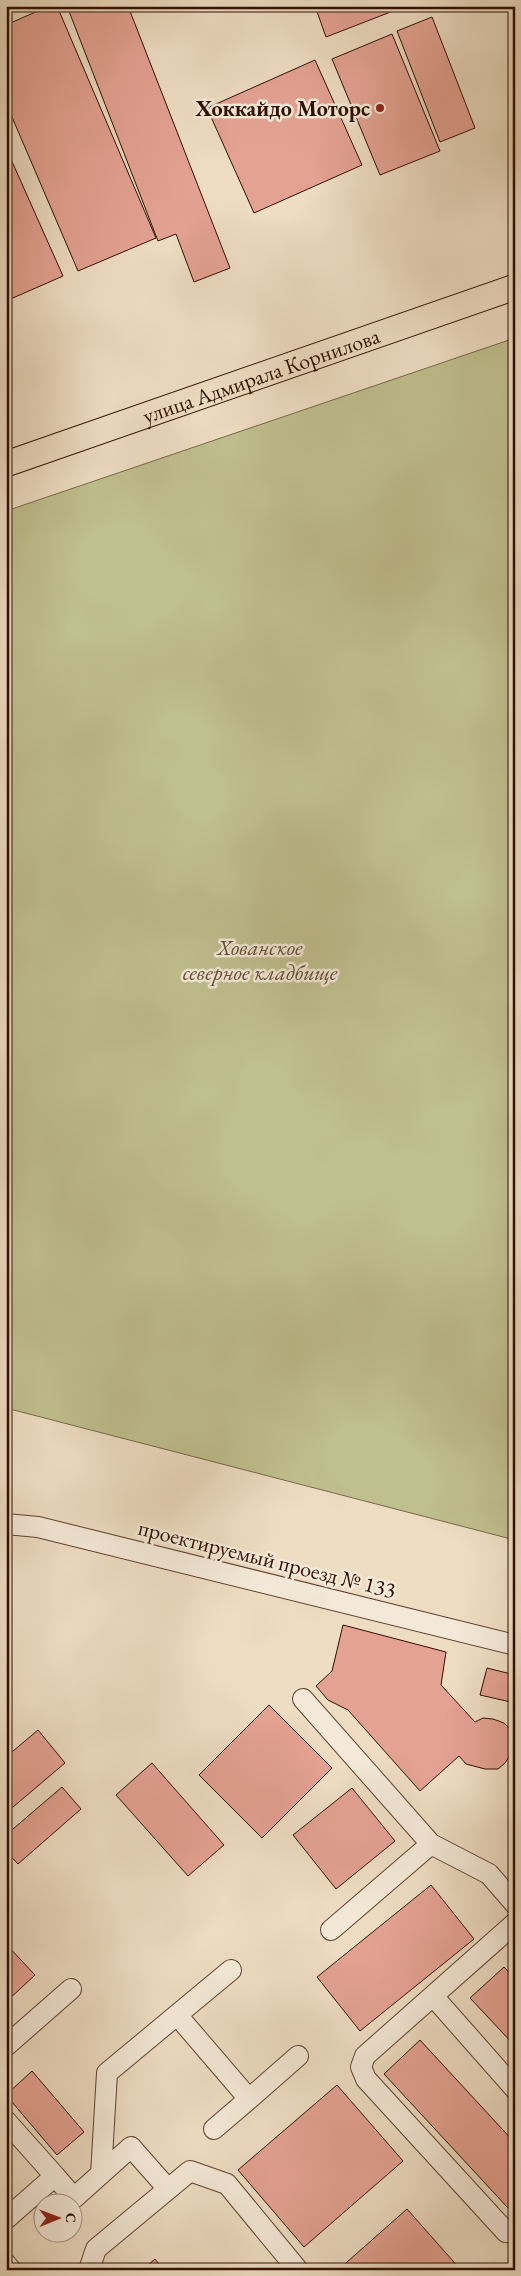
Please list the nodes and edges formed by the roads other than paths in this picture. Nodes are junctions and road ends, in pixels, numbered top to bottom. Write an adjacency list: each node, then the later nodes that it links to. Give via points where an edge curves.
1 (515, 287): 2 (main road, улица Адмирала Корнилова)
2 (6, 464)
3 (6, 1524): 4 (street, проектируемый проезд № 133, via 38,1527)
4 (515, 1645)
5 (303, 1699): 6 (street)
6 (431, 1844): 7 (street, via 489,1874); 9 (street)
7 (515, 1904)
8 (515, 1923): 12 (street)
9 (331, 1930)
10 (231, 1970): 13 (street)
11 (71, 1989): 14 (street)
12 (433, 1996): 16 (street); 24 (street, via 365,2056 361,2067 366,2080 506,2232)
13 (177, 2015): 17 (street); 20 (street, via 107,2073)
14 (6, 2046)
15 (298, 2056): 17 (street)
16 (515, 2090)
17 (249, 2099): 19 (street)
18 (6, 2122): 21 (street)
19 (214, 2129)
20 (101, 2174): 21 (street, via 74,2198); 22 (street, via 131,2148)
21 (55, 2176): 23 (street)
22 (168, 2189): 27 (street, via 96,2249); 28 (street, via 190,2170 227,2184)
23 (6, 2219)
24 (515, 2232)
25 (6, 2264): 26 (street)
26 (12, 2270)
27 (88, 2270)
28 (298, 2270)

